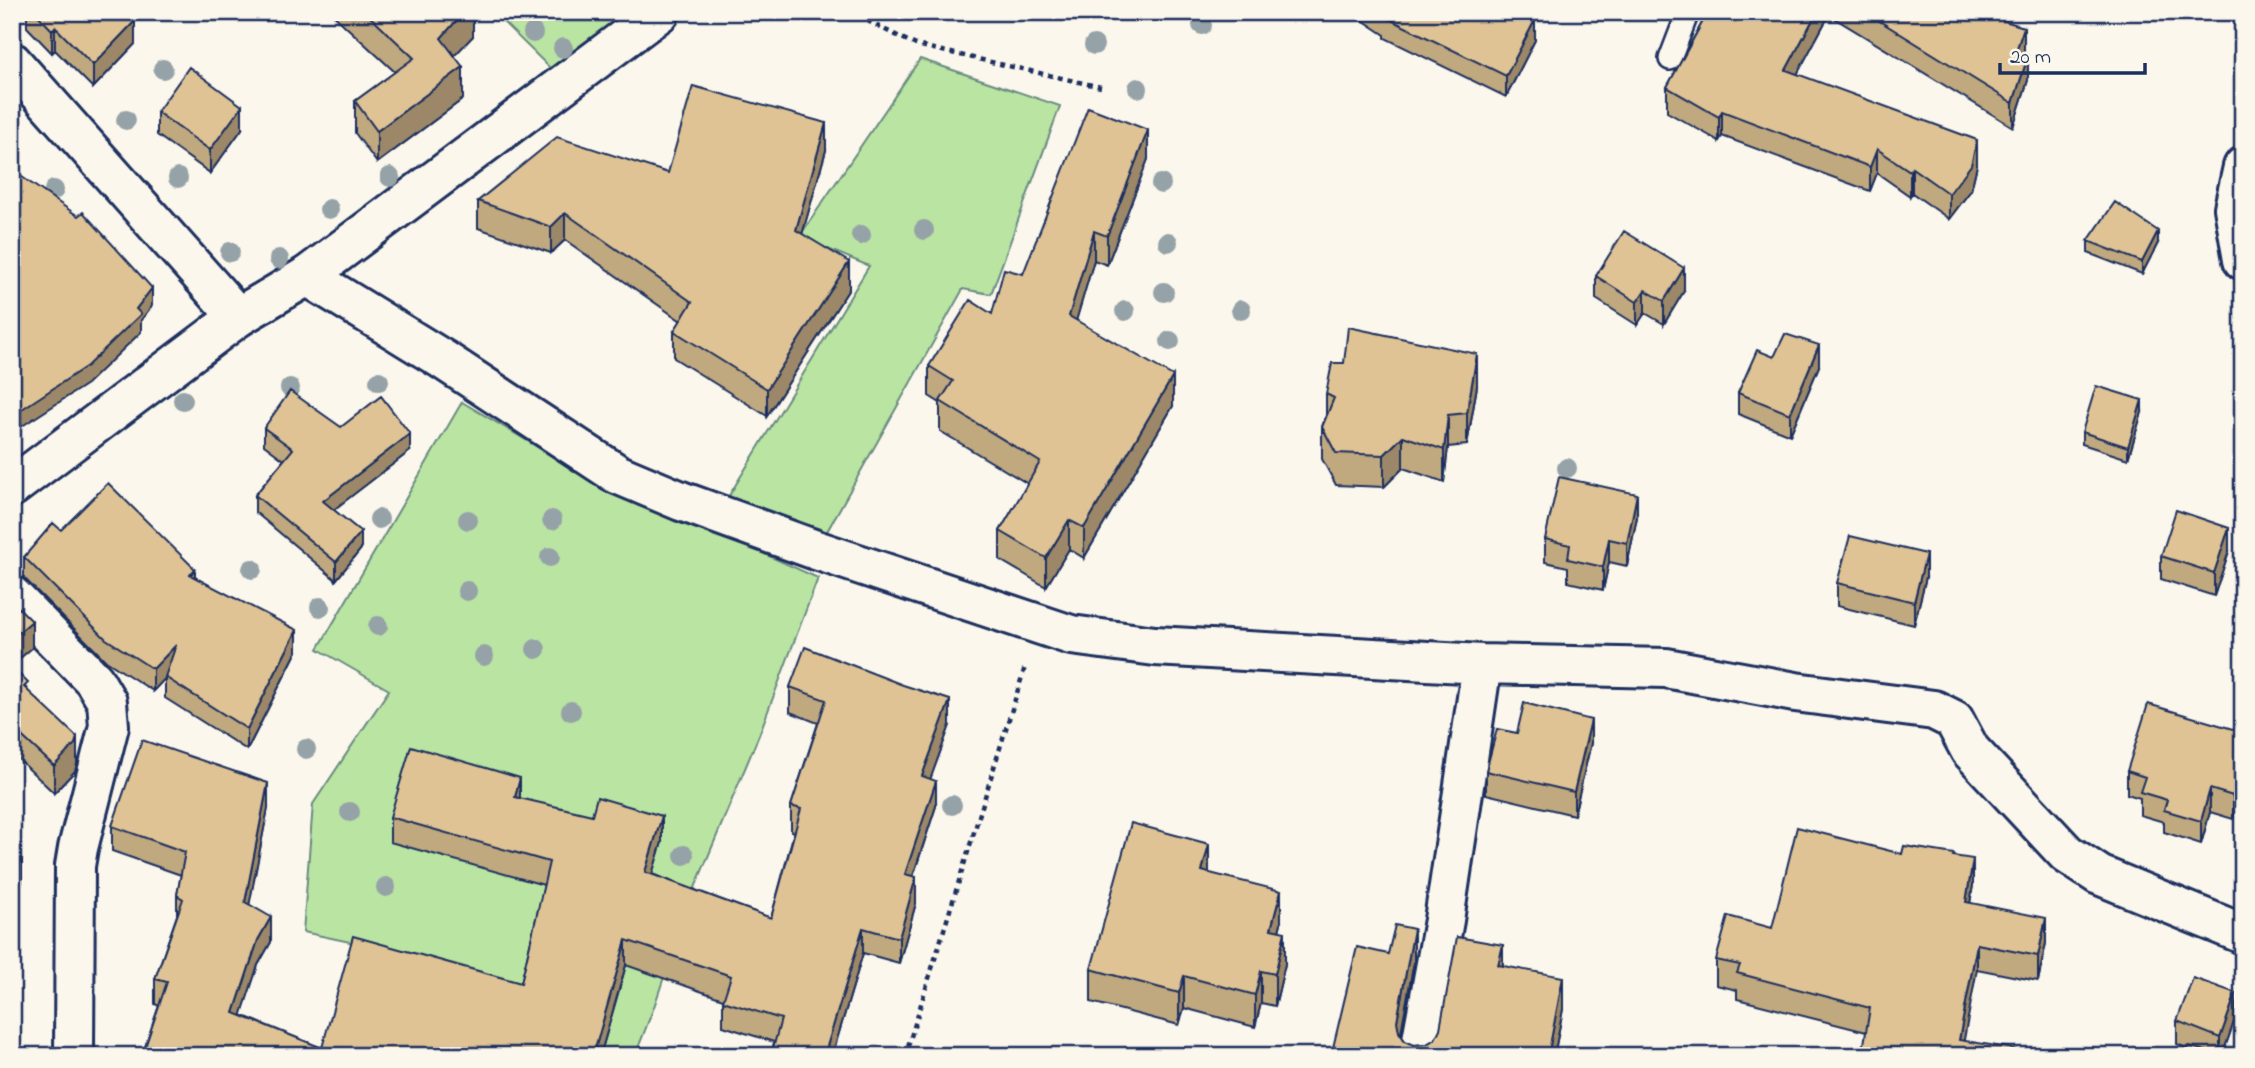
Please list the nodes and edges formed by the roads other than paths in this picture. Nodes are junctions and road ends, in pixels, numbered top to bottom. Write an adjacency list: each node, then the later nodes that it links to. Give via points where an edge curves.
1 (660, 12): 7 (street)
2 (1688, 12): 3 (lane)
3 (1670, 59)
4 (12, 62): 8 (street)
5 (2243, 167): 6 (street, via 2234,208)
6 (2243, 260)
7 (307, 276): 8 (street); 11 (street, via 617,474 816,550 1071,635 1155,646)
8 (238, 317): 9 (street)
9 (12, 487)
10 (12, 596): 13 (street, via 94,680 107,702 109,726 75,866)
11 (1482, 664): 12 (street, via 1667,668 1796,692 1934,710 1954,720 1970,750 2067,854 2099,875); 14 (street)
12 (2243, 934)
13 (74, 1056)
14 (1419, 1056)

